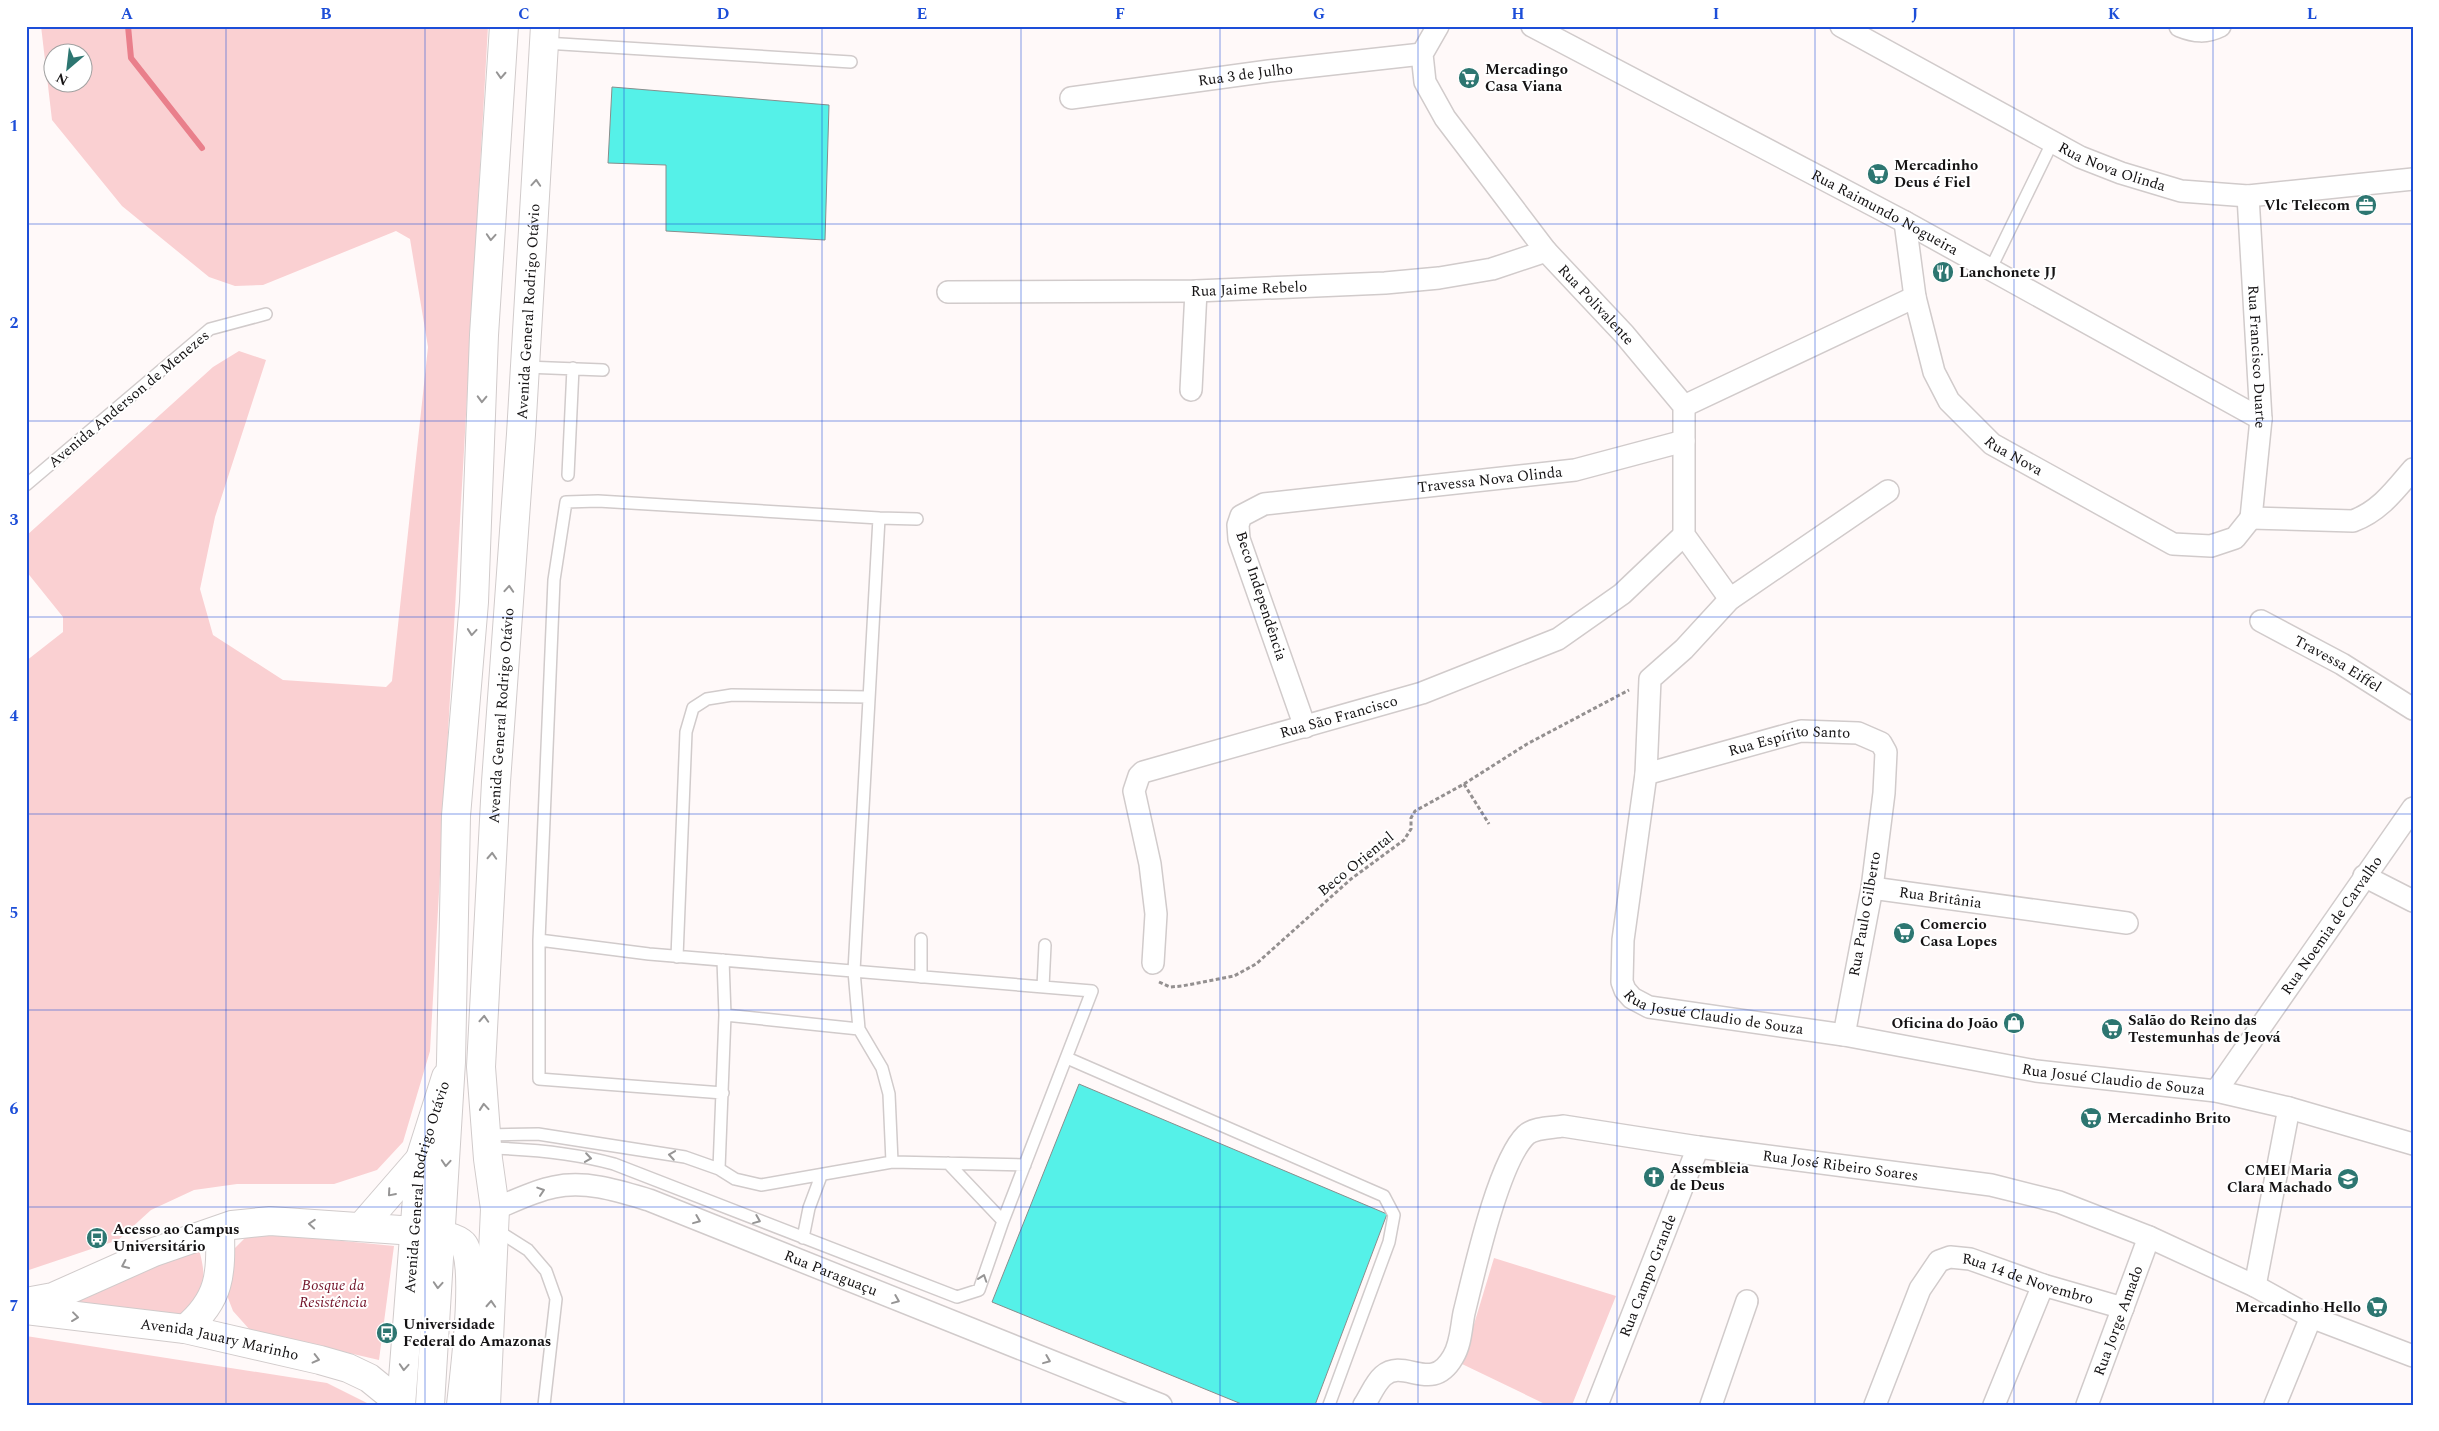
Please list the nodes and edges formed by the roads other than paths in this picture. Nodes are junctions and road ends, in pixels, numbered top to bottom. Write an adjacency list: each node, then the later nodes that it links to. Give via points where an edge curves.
1 (504, 26): 62 (main road, Avenida General Rodrigo Otávio, one-way to 62, via 484,335 474,602 456,816)
2 (1438, 26): 8 (street)
3 (1532, 26): 14 (street, Rua Raimundo Nogueira)
4 (1842, 26): 11 (street, Rua Nova Olinda)
5 (2180, 26): 6 (street, via 2192,31 2209,31)
6 (2220, 26)
7 (545, 35): 9 (lane); 21 (main road, Avenida General Rodrigo Otávio, one-way to 7)
8 (1422, 54): 10 (street, Rua 3 de Julho); 15 (street, Rua Polivalente, via 1425,82 1445,118)
9 (851, 62)
10 (1071, 98)
11 (2052, 143): 13 (street, Rua Nova Olinda, via 2121,173 2181,192); 16 (lane)
12 (2413, 179): 13 (street, Rua Nova Olinda)
13 (2248, 196): 26 (street, Rua Francisco Duarte)
14 (1905, 222): 16 (street, Rua Raimundo Nogueira); 19 (street, Rua Nova)
15 (1546, 251): 17 (street, Rua Jaime Rebelo, via 1492,269 1440,278); 25 (street, Rua Polivalente, via 1624,334)
16 (1991, 268): 26 (street, Rua Raimundo Nogueira)
17 (1196, 291): 18 (street, Rua Jaime Rebelo); 24 (street)
18 (948, 292)
19 (1915, 296): 25 (street); 34 (street, Rua Nova, via 1934,372 1949,400 1992,444 2173,544 2212,546 2235,538)
20 (266, 314): 30 (lane, Avenida Anderson de Menezes, via 210,329)
21 (524, 367): 22 (lane); 66 (main road, Avenida General Rodrigo Otávio, one-way to 21, via 481,1067 496,782)
22 (573, 368): 23 (lane); 29 (lane)
23 (603, 370)
24 (1191, 390)
25 (1684, 406): 27 (street)
26 (2261, 419): 34 (street, Rua Francisco Duarte)
27 (1684, 441): 32 (street, Travessa Nova Olinda, via 1575,470); 36 (street)
28 (2413, 469): 34 (street, via 2379,507 2353,521)
29 (568, 475)
30 (26, 485)
31 (1888, 491): 37 (street)
32 (1292, 501): 41 (street, Beco Independência, via 1264,504 1248,510 1238,525 1239,538)
33 (879, 518): 35 (lane); 39 (lane); 50 (lane, via 598,501 566,502 554,580)
34 (2251, 518)
35 (917, 519)
36 (1684, 535): 37 (street); 41 (street, Rua São Francisco, via 1622,594 1558,639 1422,693)
37 (1730, 599): 42 (street, Rua Josué Claudio de Souza, via 1684,649 1650,679)
38 (2261, 621): 40 (street, Travessa Eiffel, via 2342,664)
39 (869, 698): 52 (lane, via 732,695 707,699 693,708 686,732); 55 (lane)
40 (2413, 709)
41 (1305, 727): 54 (street, Rua São Francisco, via 1212,751 1139,776 1134,792 1150,864 1156,914)
42 (1646, 774): 43 (street, Rua Espírito Santo, via 1800,731 1837,730 1858,733 1881,743 1886,752); 60 (street, Rua Josué Claudio de Souza, via 1623,940 1622,982 1625,990 1632,998 1649,1006)
43 (1884, 794): 46 (street, Rua Paulo Gilberto)
44 (2413, 808): 45 (street, Rua Noemia de Carvalho)
45 (2364, 876): 47 (street); 63 (street, Rua Noemia de Carvalho)
46 (1872, 888): 48 (street, Rua Britânia); 60 (street, Rua Paulo Gilberto)
47 (2413, 901)
48 (2128, 923)
49 (921, 939): 56 (lane)
50 (539, 940): 52 (lane); 64 (lane, via 539,1079)
51 (1045, 945): 57 (lane)
52 (677, 956): 53 (lane)
53 (723, 960): 55 (lane); 58 (lane)
54 (1152, 963)
55 (854, 971): 56 (lane); 59 (lane)
56 (921, 977): 57 (lane)
57 (1043, 987): 61 (lane, via 1092,991)
58 (725, 1015): 59 (lane); 64 (lane)
59 (859, 1030): 70 (lane, via 882,1068 890,1094)
60 (1844, 1034): 63 (street, Rua Josué Claudio de Souza, via 2036,1071)
61 (1067, 1058): 72 (lane); 100 (lane, via 1384,1196 1394,1215 1389,1242)
62 (451, 1062): 69 (main road, Avenida General Rodrigo Otávio); 80 (main road, Avenida General Rodrigo Otávio, one-way to 80)
63 (2216, 1091): 65 (street, Rua Josué Claudio de Souza)
64 (723, 1093): 73 (lane)
65 (2289, 1108): 67 (street, Rua Josué Claudio de Souza); 84 (street)
66 (487, 1142): 73 (lane, one-way to 66, via 685,1156 538,1134); 75 (main road, Avenida General Rodrigo Otávio); 82 (lane, one-way to 82, via 598,1160)
67 (2413, 1144)
68 (1698, 1148): 81 (street, Rua José Ribeiro Soares, via 1991,1185 2059,1202); 101 (street, Rua José Ribeiro Soares, via 1563,1126 1527,1134 1499,1185 1454,1355 1442,1372 1431,1376 1398,1371 1382,1376); 102 (street, Rua Campo Grande)
69 (420, 1159): 77 (main road, one-way to 77); 79 (main road, Avenida General Rodrigo Otávio)
70 (892, 1162): 71 (lane); 74 (lane)
71 (948, 1163): 72 (lane); 76 (lane)
72 (1026, 1165): 76 (lane)
73 (719, 1169): 74 (lane, via 735,1179 761,1184)
74 (821, 1176): 82 (lane, via 809,1208)
75 (495, 1219): 97 (main road, Avenida General Rodrigo Otávio, one-way to 75); 98 (lane, via 546,1271 556,1299); 99 (street, Rua Paraguaçu, one-way to 99, via 554,1186 584,1185 615,1190 649,1200)
76 (1003, 1222): 82 (lane, one-way to 76, via 957,1297 979,1290)
77 (361, 1227): 78 (main road, one-way to 78, via 270,1221); 79 (main road)
78 (220, 1230): 85 (main road, via 221,1265); 87 (main road, one-way to 87, via 154,1252 53,1297)
79 (415, 1231): 80 (main road); 94 (main road, Avenida General Rodrigo Otávio, one-way to 94)
80 (441, 1236): 95 (main road, Avenida General Rodrigo Otávio, one-way to 95); 96 (main road, via 458,1240 468,1255 470,1278)
81 (2149, 1237): 84 (street, Rua José Ribeiro Soares); 88 (street, Rua Jorge Amado)
82 (803, 1238)
83 (2043, 1285): 88 (street, Rua 14 de Novembro); 104 (street, Rua 14 de Novembro, via 1970,1259 1950,1257 1939,1261 1920,1289); 105 (street)
84 (2255, 1286): 90 (street, Rua José Ribeiro Soares)
85 (216, 1291): 91 (main road, via 202,1313); 92 (main road)
86 (1747, 1301): 103 (street)
87 (26, 1302)
88 (2124, 1308): 106 (street, Rua Jorge Amado)
89 (26, 1310): 91 (main road, Avenida Jauary Marinho, one-way to 91)
90 (2311, 1317): 93 (street, Rua José Ribeiro Soares); 107 (street)
91 (185, 1329): 92 (main road, Avenida Jauary Marinho)
92 (235, 1340): 94 (main road, Avenida Jauary Marinho, one-way to 94, via 348,1368 369,1378)
93 (2413, 1356)
94 (401, 1404)
95 (430, 1405)
96 (461, 1405)
97 (486, 1405)
98 (544, 1405)
99 (1161, 1405)
100 (1329, 1405)
101 (1364, 1405)
102 (1597, 1405)
103 (1711, 1405)
104 (1875, 1405)
105 (1994, 1405)
106 (2087, 1405)
107 (2275, 1405)

